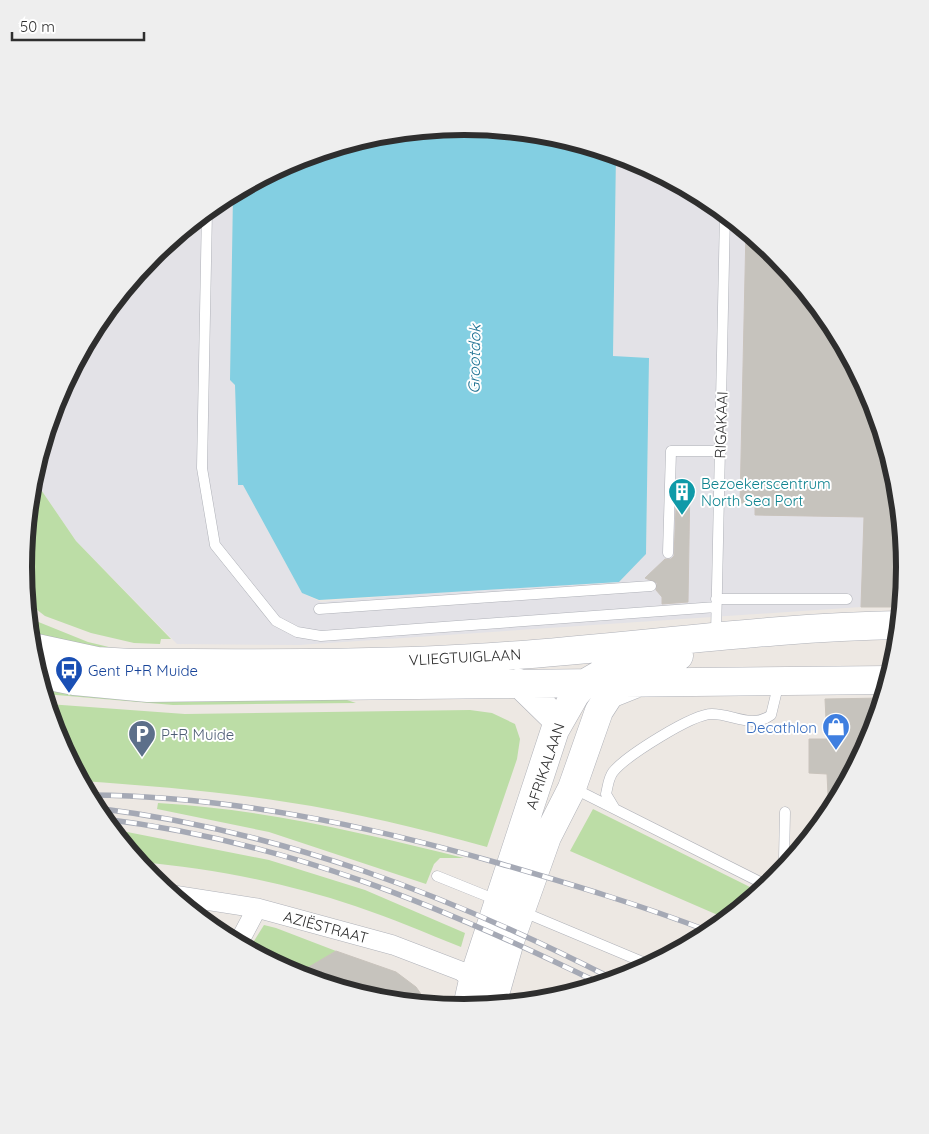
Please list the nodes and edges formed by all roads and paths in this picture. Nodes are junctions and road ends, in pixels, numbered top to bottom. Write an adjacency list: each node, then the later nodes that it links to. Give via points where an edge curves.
1 (207, 220): 7 (lane, via 202,468 215,545 276,621 297,632 321,636)
2 (725, 222): 3 (lane, RIGAKAAI)
3 (721, 451): 4 (lane, via 671,451); 7 (lane, RIGAKAAI)
4 (668, 553)
5 (651, 586): 8 (lane)
6 (847, 599): 7 (lane)
7 (716, 604): 10 (lane, RIGAKAAI)
8 (320, 609)
9 (888, 625): 10 (main road, VLIEGTUIGLAAN); 17 (main road, via 850,640 772,644 636,663 604,672)
10 (716, 636): 12 (main road, VLIEGTUIGLAAN)
11 (41, 649): 12 (main road, VLIEGTUIGLAAN, via 97,661 131,663 432,660)
12 (556, 652): 17 (main road, via 578,671)
13 (46, 675): 16 (main road, VLIEGTUIGLAAN, via 148,688)
14 (882, 680): 15 (main road, VLIEGTUIGLAAN)
15 (779, 681): 18 (main road, VLIEGTUIGLAAN); 22 (lane, via 771,715 762,722 710,714 693,718 627,760 608,781 606,794)
16 (519, 683): 17 (main road, VLIEGTUIGLAAN); 19 (main road)
17 (585, 683): 18 (main road, VLIEGTUIGLAAN); 19 (main road, AFRIKALAAN); 20 (main road, AFRIKALAAN)
18 (636, 683): 20 (main road, via 610,694)
19 (558, 722): 28 (main road, AFRIKALAAN)
20 (592, 730): 21 (main road, AFRIKALAAN)
21 (572, 788): 22 (lane); 28 (main road, AFRIKALAAN)
22 (615, 809): 26 (lane)
23 (785, 812): 24 (lane)
24 (784, 857)
25 (437, 876): 28 (lane)
26 (760, 882)
27 (186, 897): 29 (street, AZIËSTRAAT)
28 (510, 906): 31 (lane); 32 (main road, AFRIKALAAN); 34 (main road, AFRIKALAAN)
29 (257, 908): 30 (street); 32 (street, AZIËSTRAAT, via 393,945 461,971)
30 (242, 937)
31 (641, 961)
32 (473, 980): 33 (main road, AFRIKALAAN)
33 (485, 998)
34 (490, 998)

